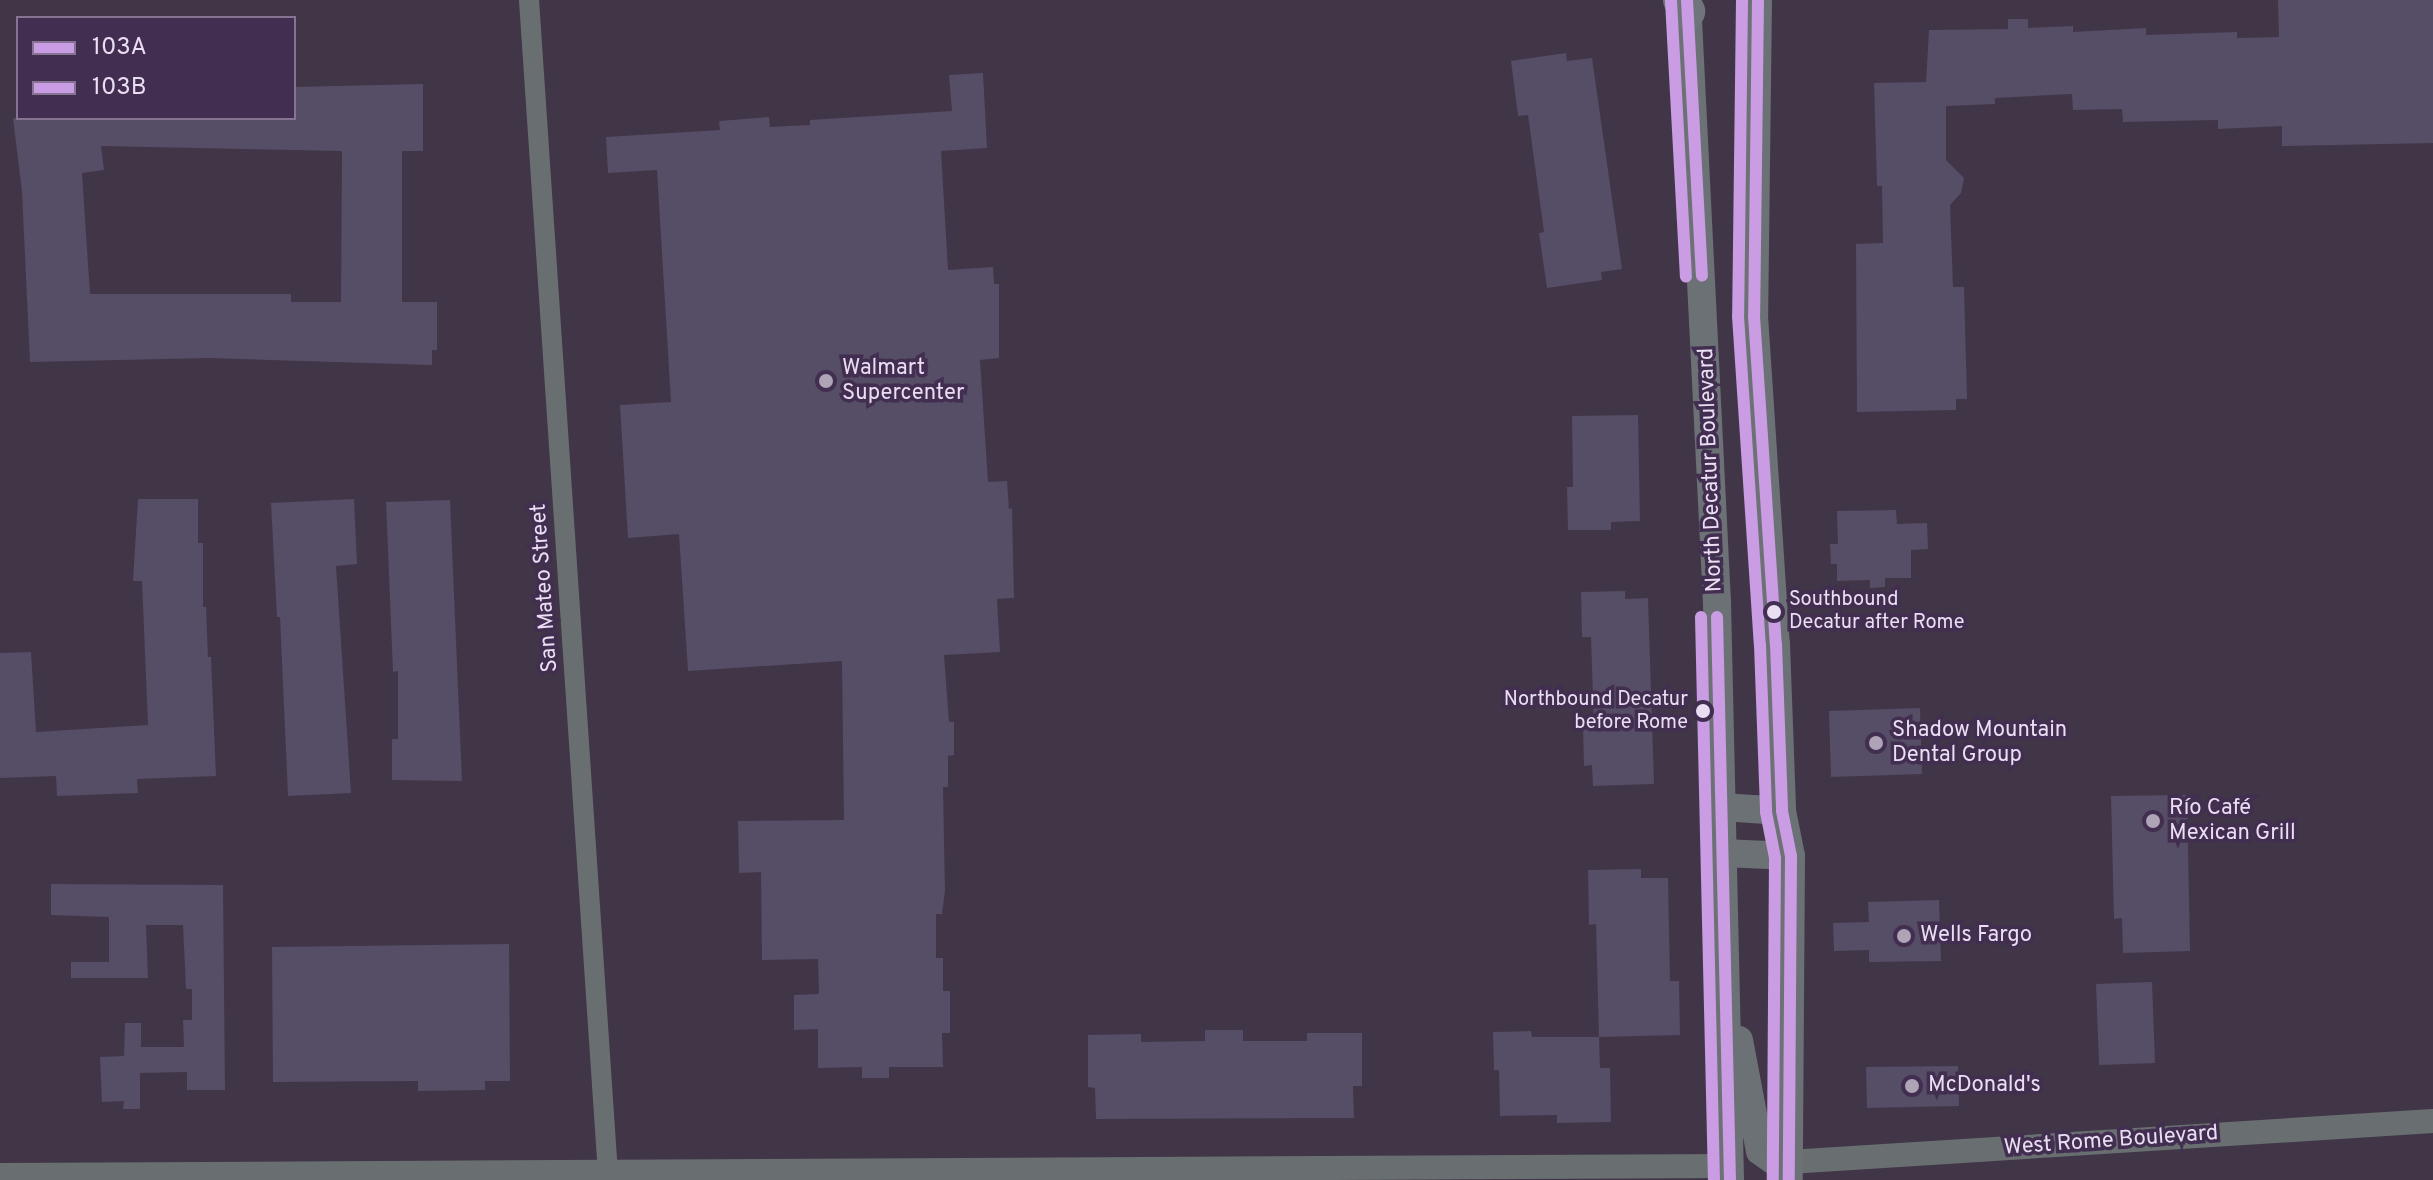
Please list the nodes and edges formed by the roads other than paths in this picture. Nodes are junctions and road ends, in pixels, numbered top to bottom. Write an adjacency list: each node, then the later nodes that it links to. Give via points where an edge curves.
1 (529, 0): 11 (street, San Mateo Street)
2 (1758, 0): 5 (main road, via 1754,316)
3 (1685, 4): 4 (main road, North Decatur Boulevard, via 1706,339)
4 (1722, 807): 5 (main road); 6 (main road, North Decatur Boulevard)
5 (1782, 811): 7 (main road)
6 (1722, 853): 7 (main road); 8 (main road, North Decatur Boulevard)
7 (1791, 856): 10 (main road)
8 (1726, 989): 10 (main road, via 1760,1151); 13 (main road, North Decatur Boulevard)
9 (2433, 1121): 10 (street, West Rome Boulevard)
10 (1789, 1171)
11 (608, 1173): 12 (street); 14 (street)
12 (0, 1175)
13 (1737, 1175): 14 (street)
14 (735, 1176)

